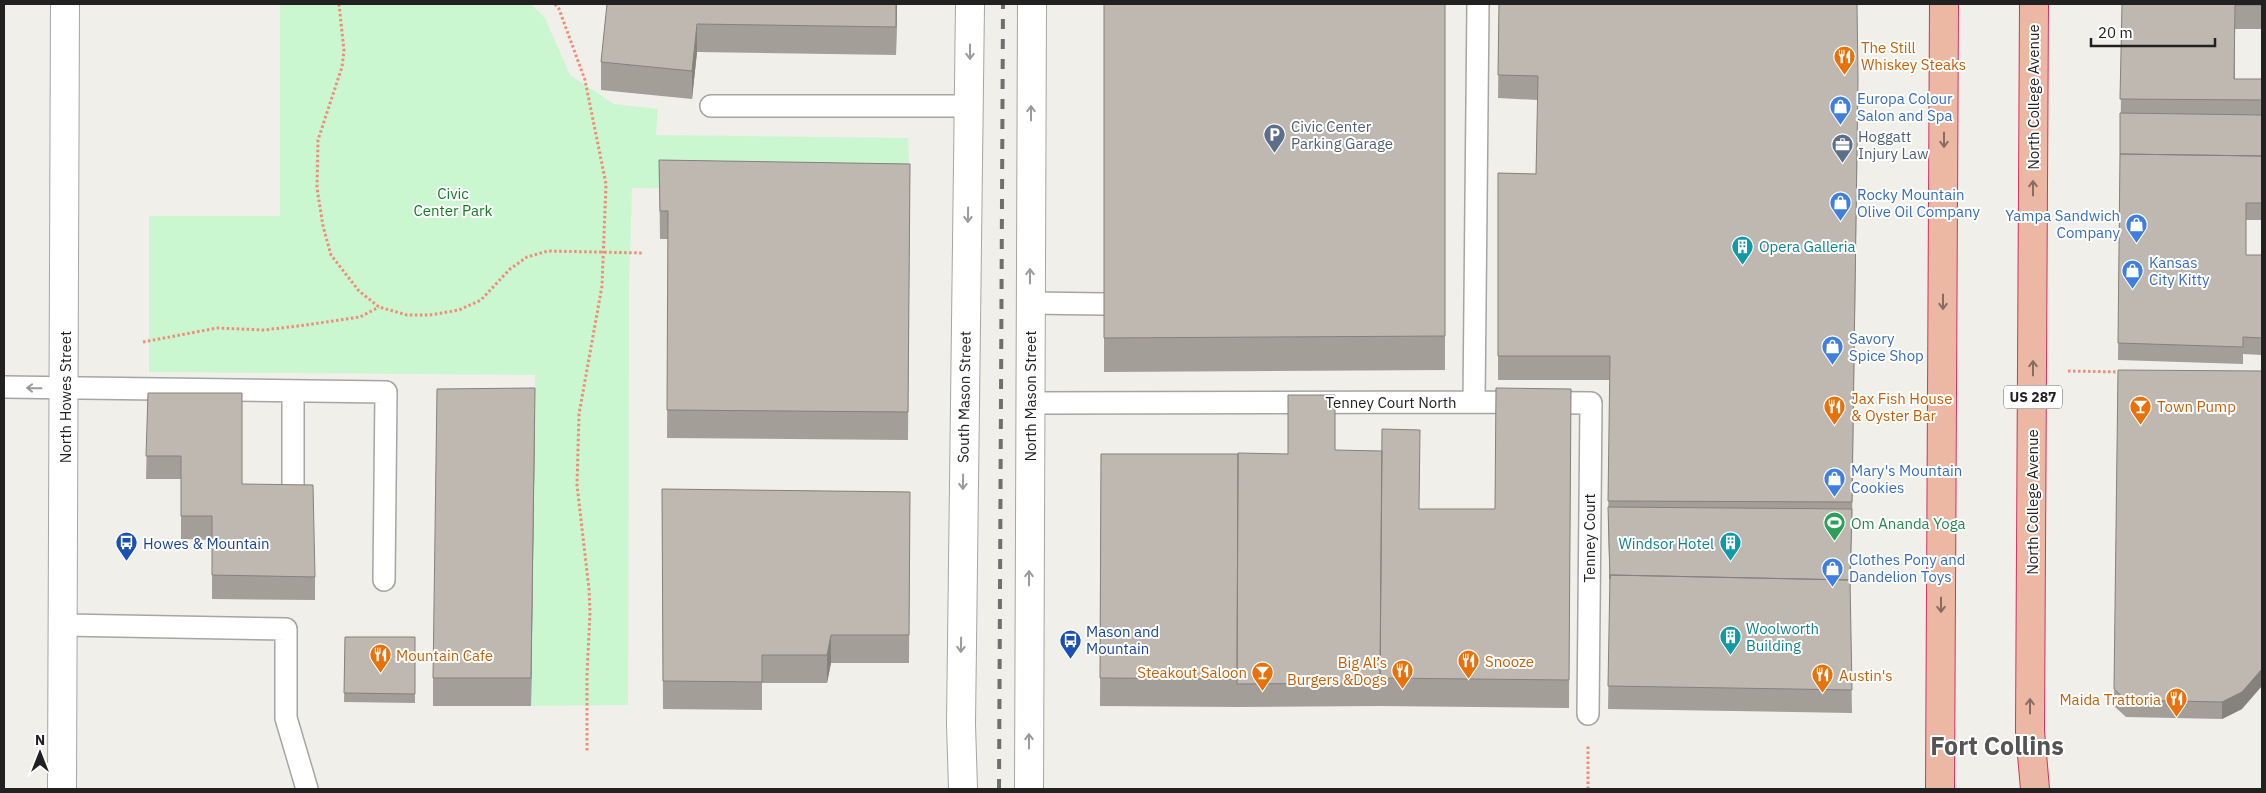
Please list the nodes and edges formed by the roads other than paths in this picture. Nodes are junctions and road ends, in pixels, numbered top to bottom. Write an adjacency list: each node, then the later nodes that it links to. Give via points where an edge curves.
1 (65, 4): 12 (street, North Howes Street)
2 (970, 4): 8 (street, South Mason Street, one-way to 8)
3 (1032, 4): 9 (street, North Mason Street, one-way to 3)
4 (1478, 4): 14 (lane, Tenney Court North)
5 (1944, 4): 24 (highway, one-way to 24)
6 (2034, 4): 25 (highway, North College Avenue / US 287, one-way to 6, via 2030,731)
7 (711, 106): 8 (lane)
8 (970, 106): 22 (street, South Mason Street, one-way to 22, via 962,564)
9 (1030, 303): 10 (lane); 15 (street, North Mason Street)
10 (1104, 304)
11 (4, 387): 12 (lane, one-way to 11)
12 (65, 388): 13 (lane); 18 (street, North Howes Street)
13 (293, 391): 16 (lane); 17 (lane, via 386,392)
14 (1474, 402): 15 (lane, Tenney Court North); 19 (lane, Tenney Court, via 1591,403)
15 (1029, 403): 23 (street, North Mason Street, one-way to 15)
16 (293, 494)
17 (384, 580)
18 (64, 625): 20 (street, North Howes Street); 21 (lane, via 286,629 286,718)
19 (1588, 714)
20 (62, 789)
21 (307, 789)
22 (963, 789)
23 (1029, 789)
24 (1940, 789)
25 (2036, 789)

